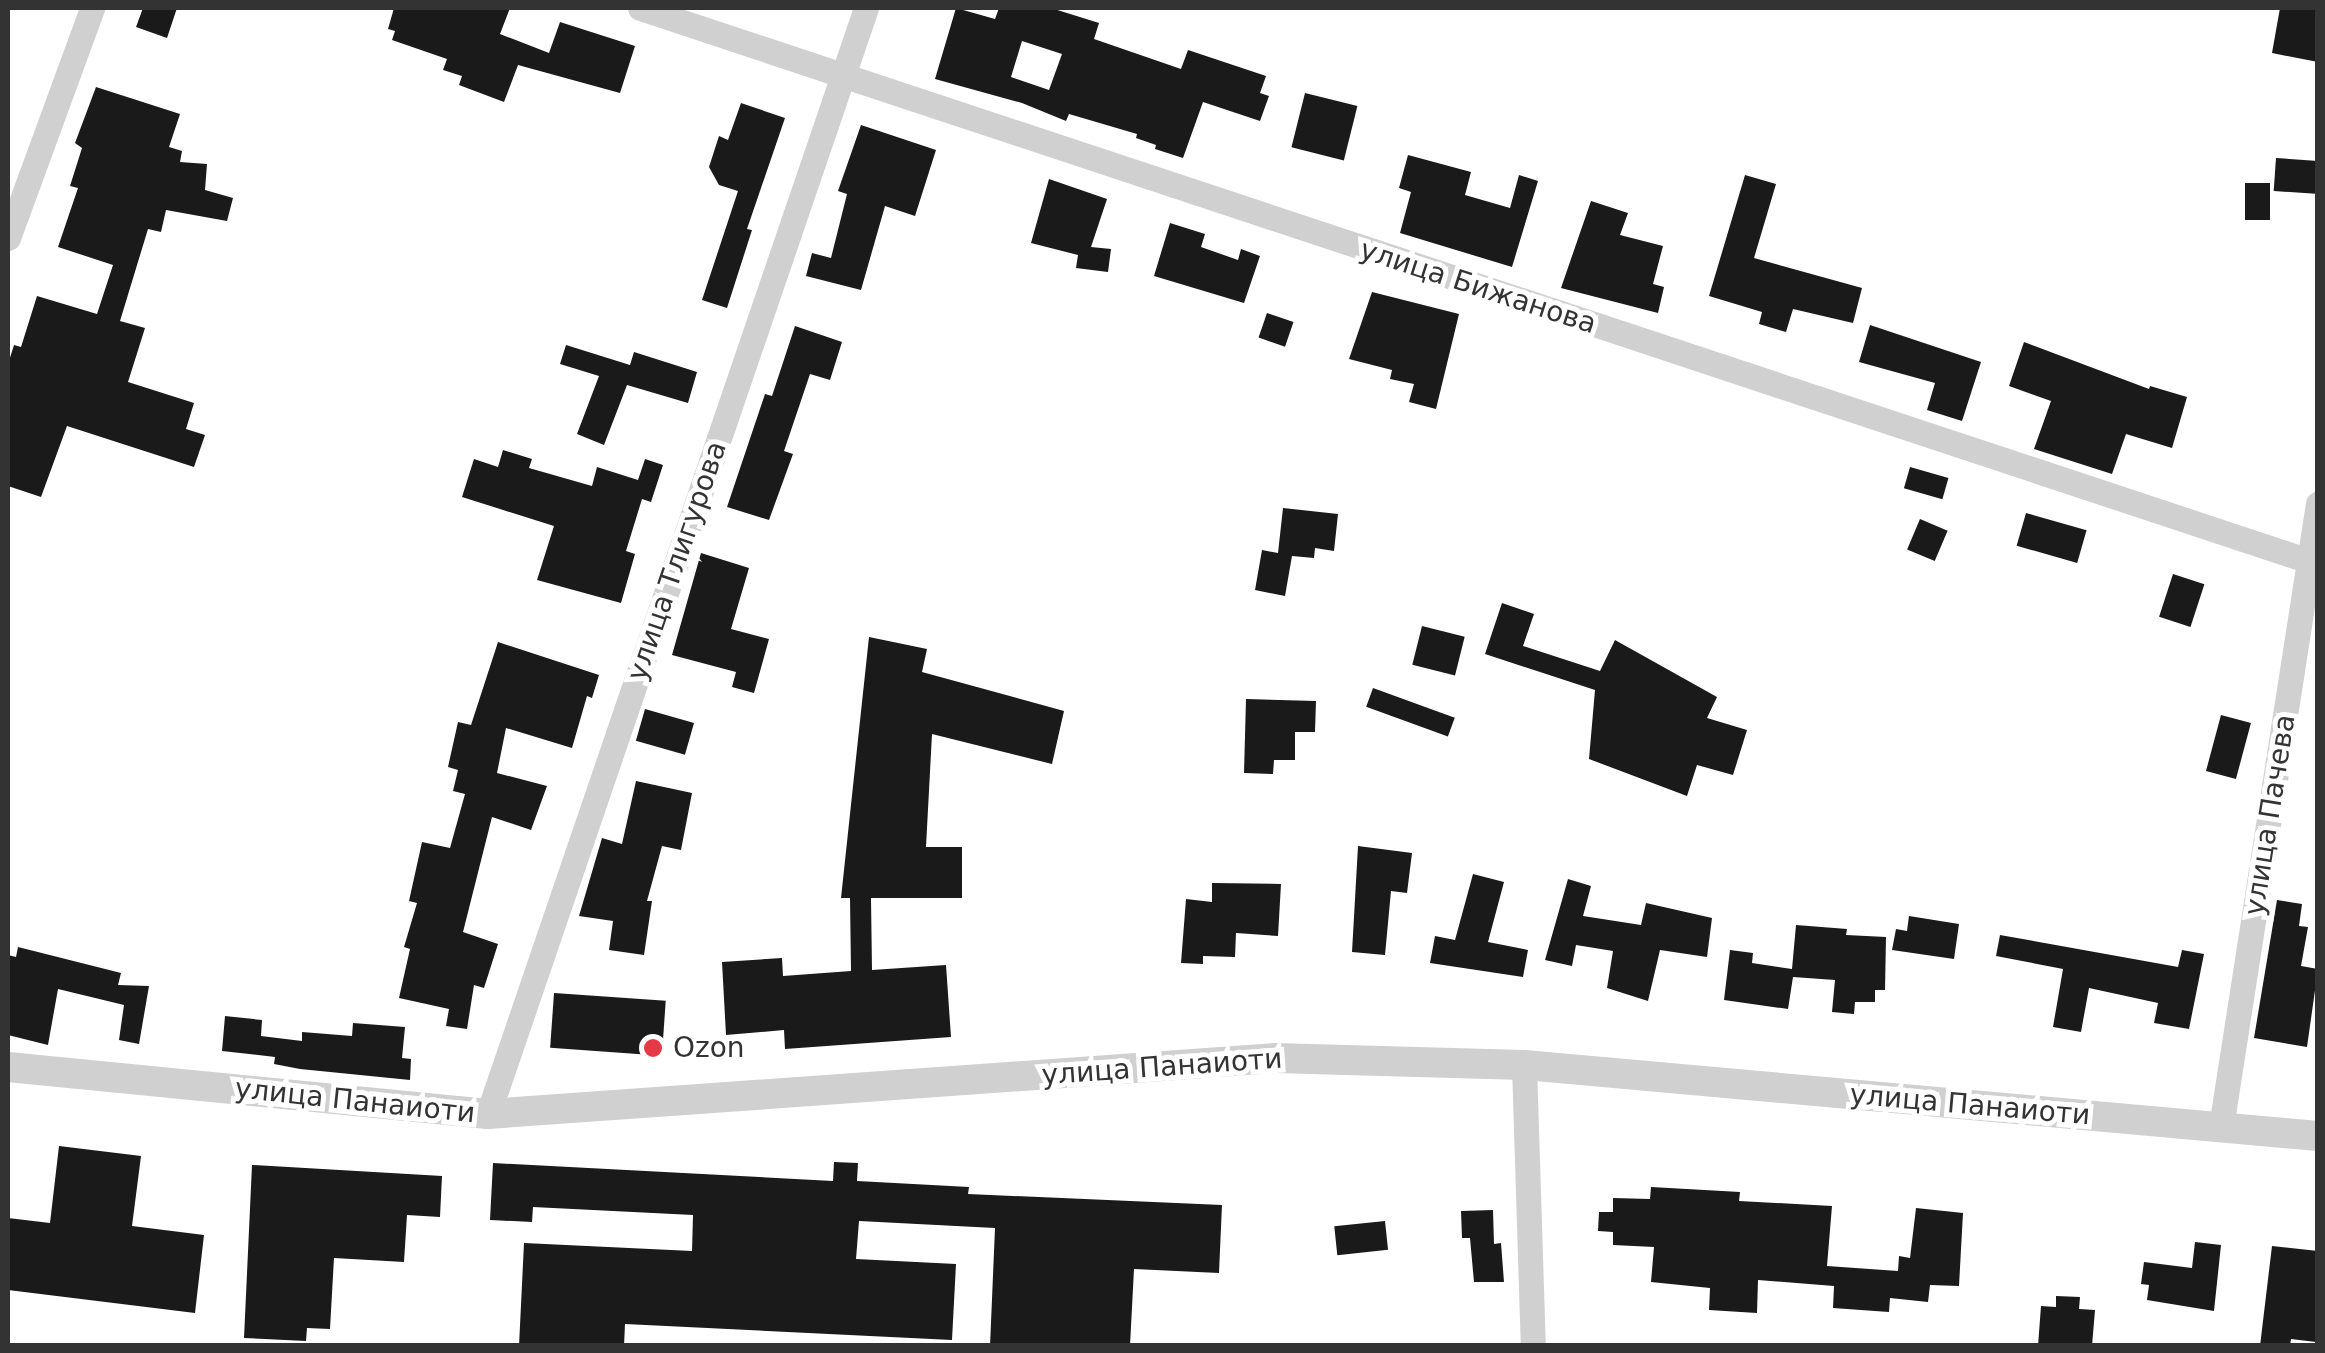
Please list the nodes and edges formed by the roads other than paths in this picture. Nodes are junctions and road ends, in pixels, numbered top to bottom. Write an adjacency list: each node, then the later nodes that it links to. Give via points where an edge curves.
1 (92, 8): 5 (street)
2 (640, 8): 4 (street, улица Бижанова)
3 (866, 8): 4 (street, улица Тлигурова)
4 (842, 78): 7 (street, улица Бижанова); 10 (street, улица Тлигурова)
5 (8, 238)
6 (2318, 503): 7 (street, улица Пачева)
7 (2314, 563): 11 (street, улица Пачева)
8 (1524, 1065): 10 (street, улица Панаиоти, via 1275,1058); 11 (street, улица Панаиоти); 13 (street)
9 (8, 1067): 10 (street, улица Панаиоти)
10 (488, 1114)
11 (2221, 1127): 12 (street, улица Панаиоти)
12 (2318, 1136)
13 (1533, 1346)

